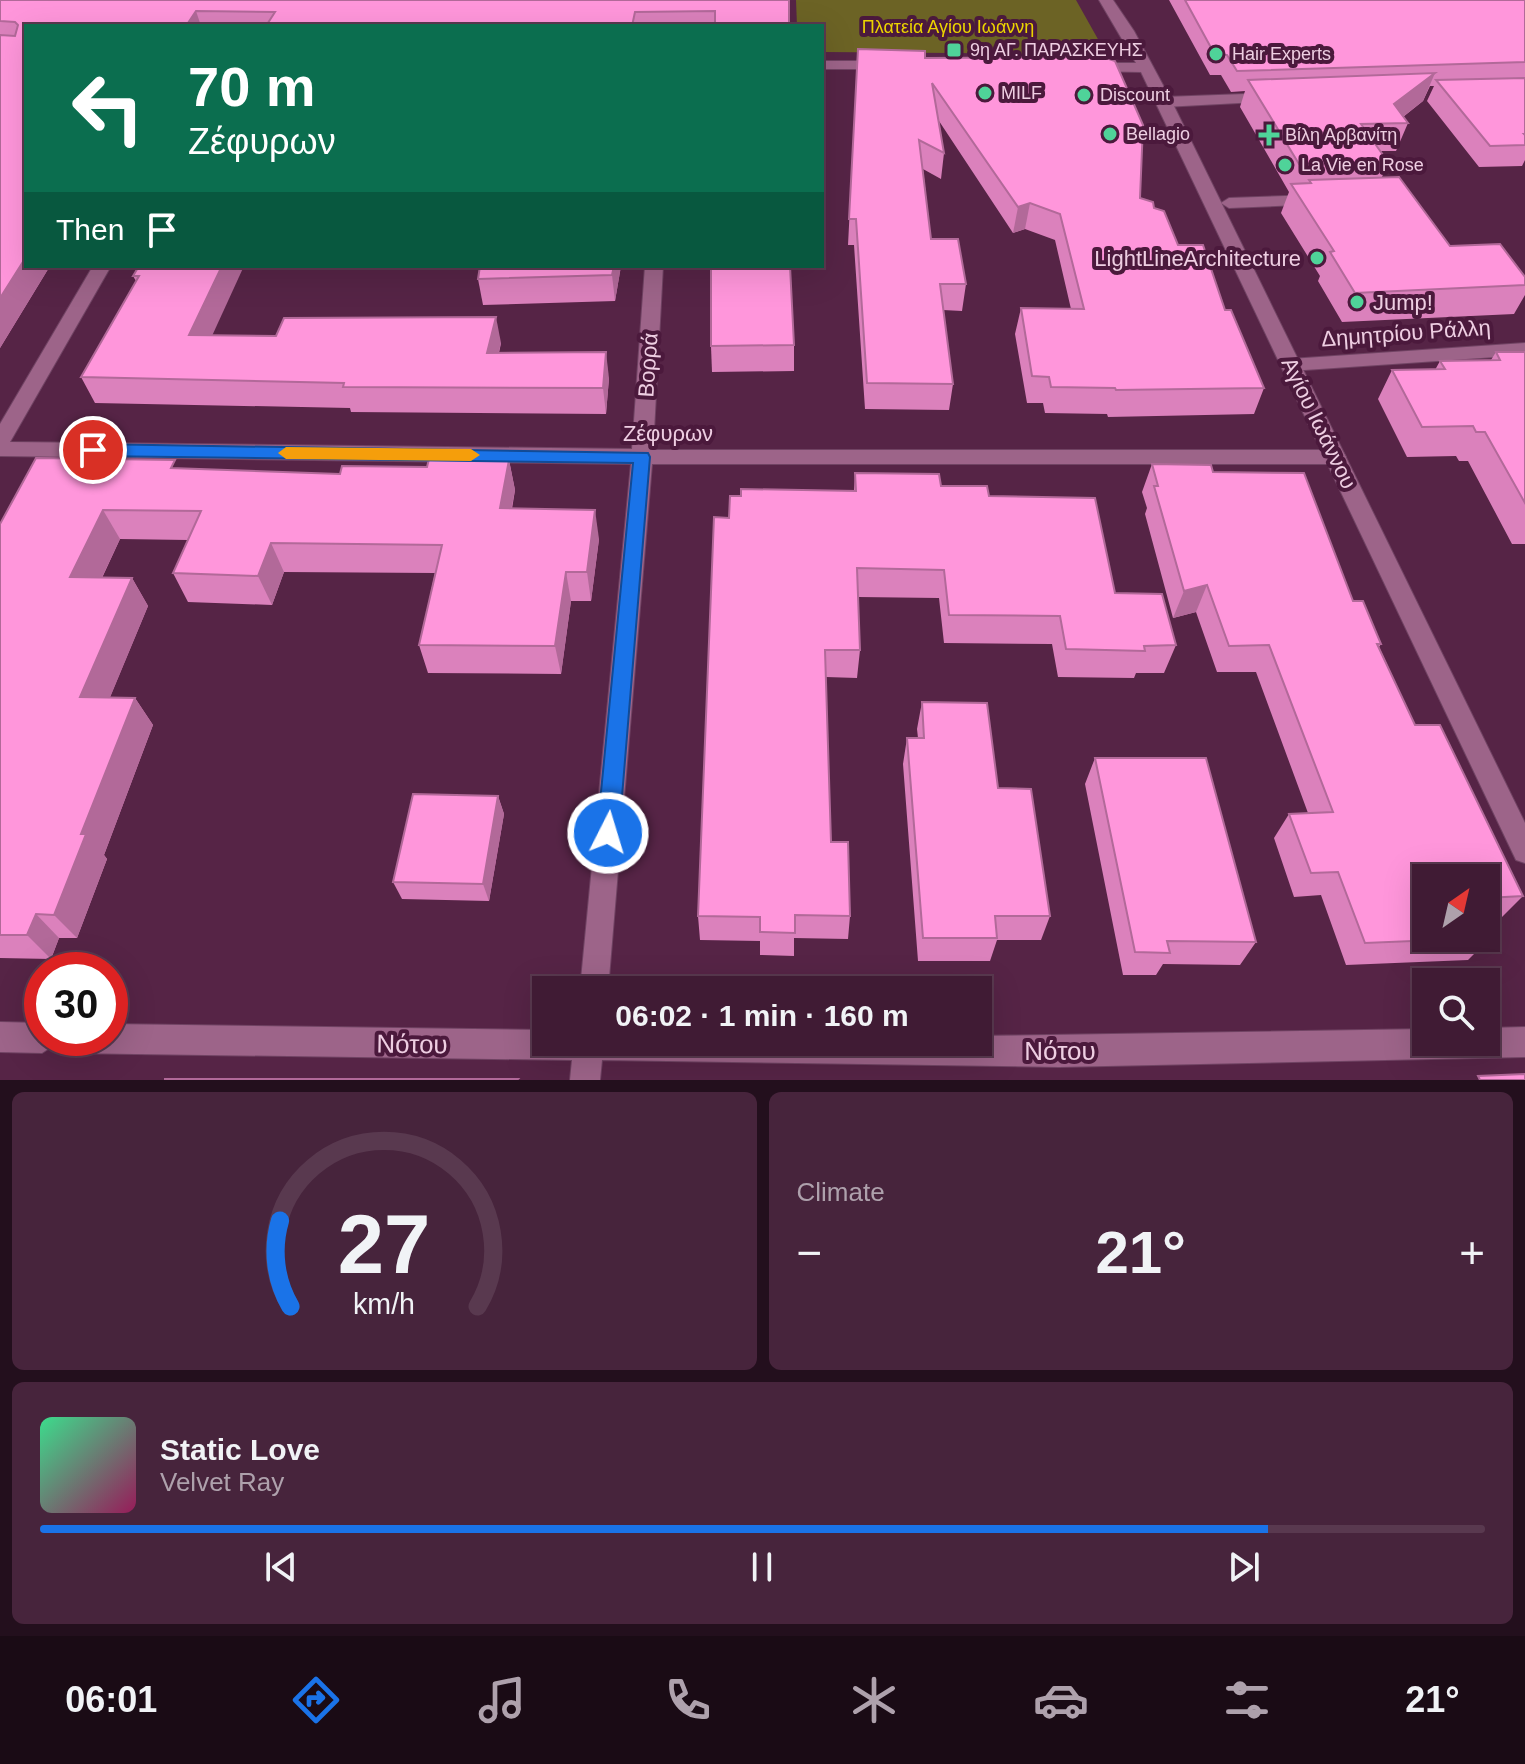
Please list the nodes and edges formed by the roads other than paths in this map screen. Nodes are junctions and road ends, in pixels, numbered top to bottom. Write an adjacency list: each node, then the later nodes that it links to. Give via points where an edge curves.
1 (1106, 0): 5 (street, Αγίου Ιωάννου)
2 (824, 65): 3 (street)
3 (901, 65)
4 (1069, 67): 5 (street)
5 (1146, 68): 7 (street, Αγίου Ιωάννου)
6 (1287, 98): 7 (street)
7 (1164, 102): 13 (street, Αγίου Ιωάννου)
8 (1338, 199): 9 (street)
9 (1229, 203)
10 (101, 268): 14 (street)
11 (654, 268): 16 (street, Βορρά)
12 (1525, 349): 13 (street, Δημητρίου Ράλλη)
13 (1290, 365): 17 (street, Αγίου Ιωάννου)
14 (0, 441)
15 (0, 449): 16 (street, Ζέφυρων)
16 (642, 457): 17 (street, Ζέφυρων); 19 (street, Βορρά)
17 (1336, 457): 18 (street, Αγίου Ιωάννου)
18 (1525, 851)
19 (595, 976)
20 (0, 1037): 21 (street)
21 (24, 1038)
22 (128, 1039): 24 (street, Νότου)
23 (1525, 1042): 25 (street, Νότου)
24 (532, 1043)
25 (992, 1051)
26 (588, 1056): 27 (street)
27 (585, 1080)

